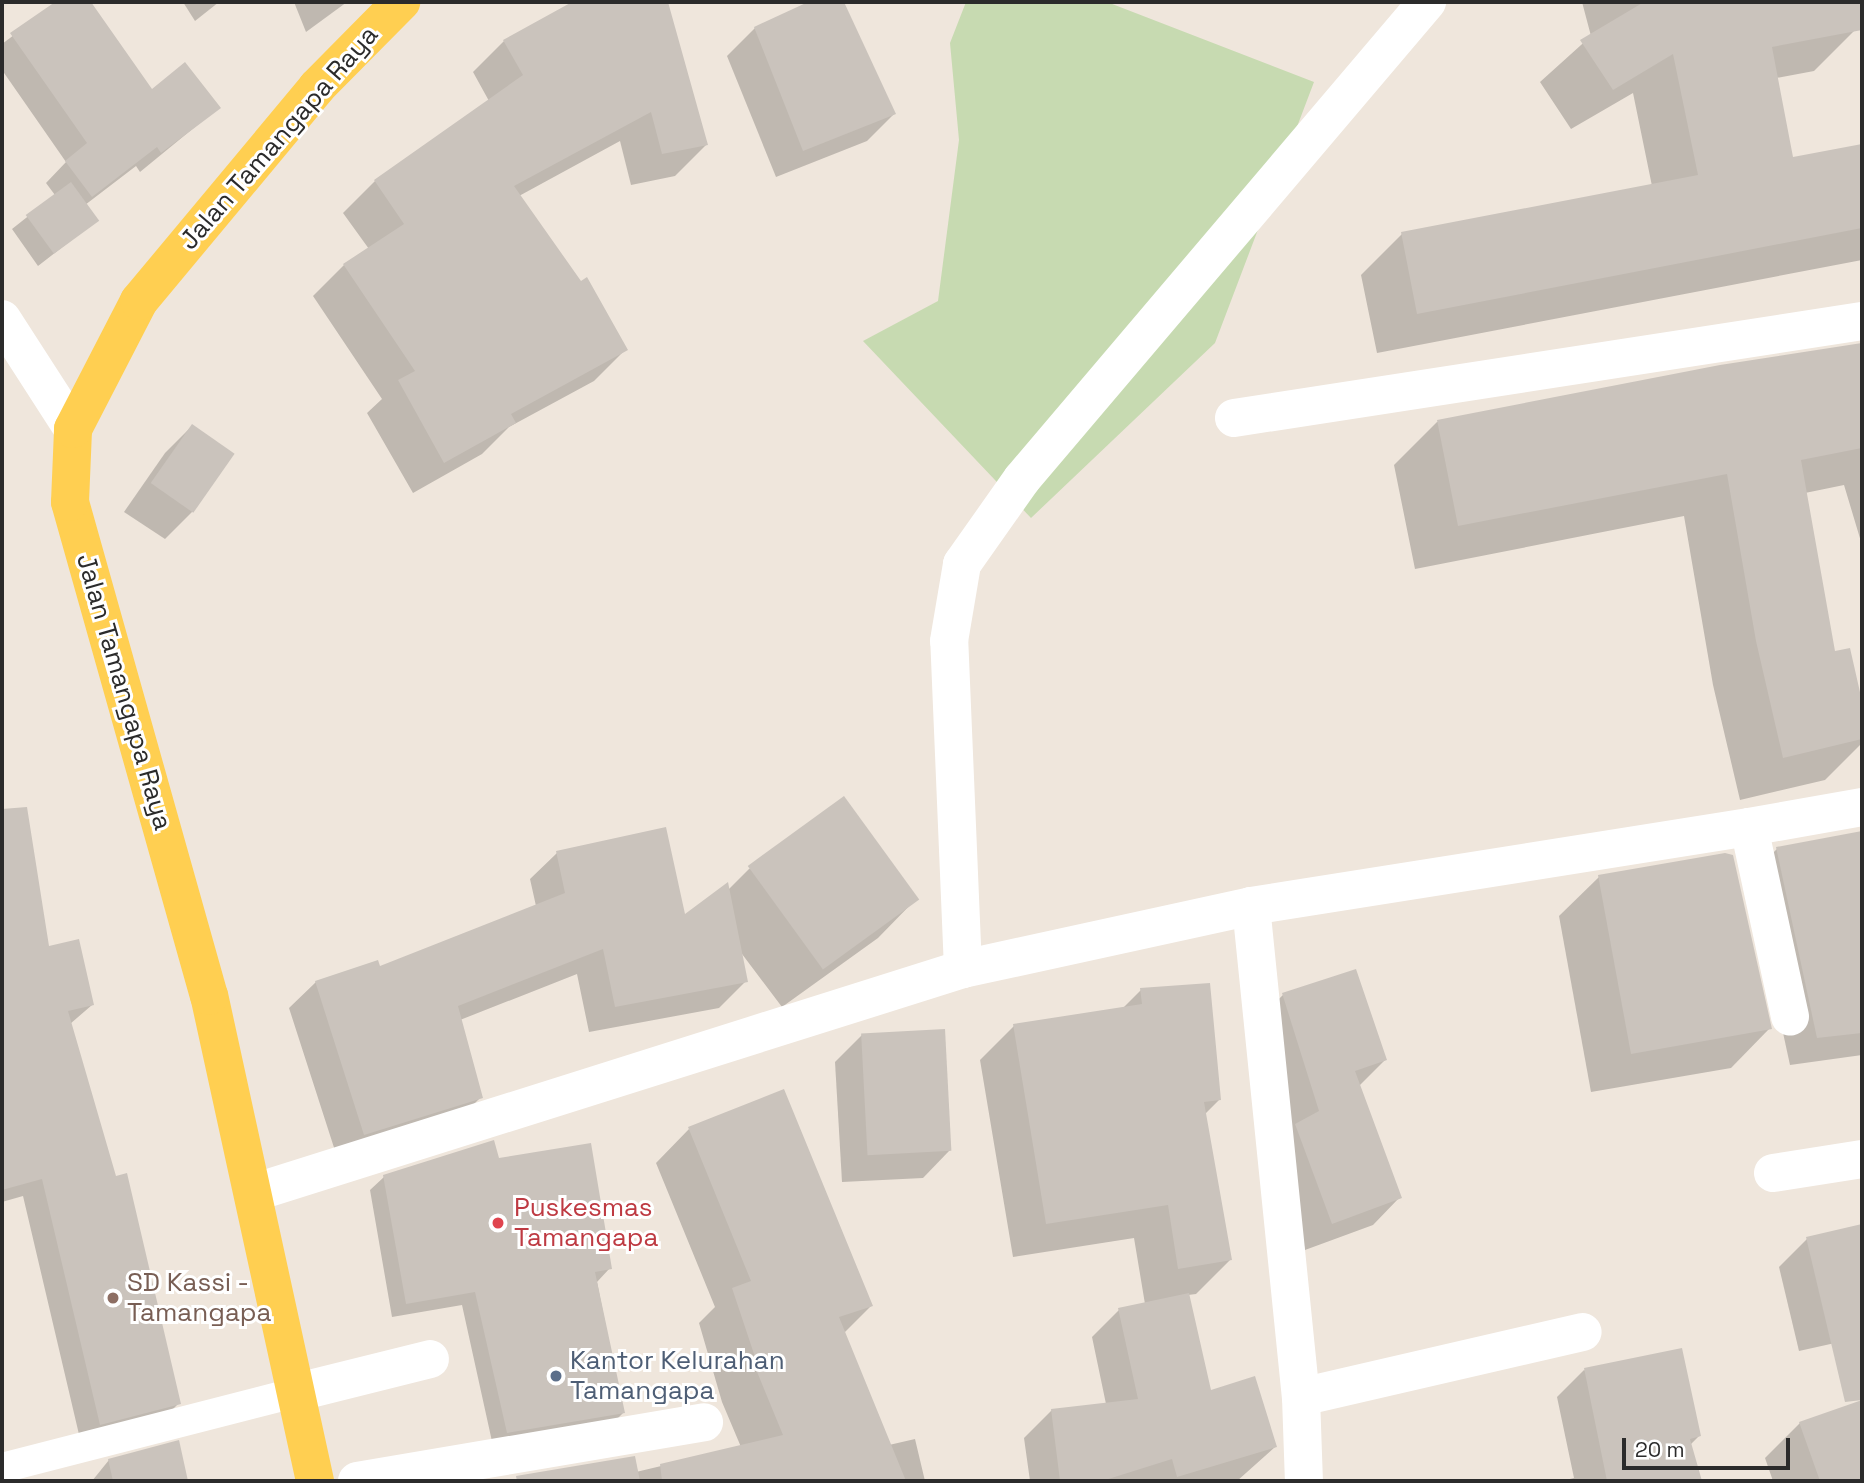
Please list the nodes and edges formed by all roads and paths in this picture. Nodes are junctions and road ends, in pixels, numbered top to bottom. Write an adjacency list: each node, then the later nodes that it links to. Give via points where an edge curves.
1 (401, 2): 6 (main road, Jalan Tamangapa Raya, via 317,87 139,301)
2 (1427, 2): 10 (street, via 1022,480 962,565 949,640)
3 (2, 319): 6 (street)
4 (1862, 321): 5 (street)
5 (1234, 418)
6 (73, 429): 14 (main road, Jalan Tamangapa Raya, via 70,502 209,996)
7 (1862, 807): 8 (street)
8 (1749, 827): 9 (street); 11 (street)
9 (1251, 906): 10 (street); 18 (street)
10 (963, 969): 14 (street)
11 (1790, 1017)
12 (1862, 1159): 13 (street)
13 (1773, 1173)
14 (253, 1193): 17 (main road, Jalan Tamangapa Raya)
15 (1583, 1332): 18 (street)
16 (430, 1359): 17 (street)
17 (298, 1392): 20 (lane); 21 (main road, Jalan Tamangapa Raya)
18 (1301, 1397): 23 (street)
19 (704, 1422): 22 (street)
20 (2, 1468)
21 (316, 1481)
22 (357, 1481)
23 (1304, 1481)

